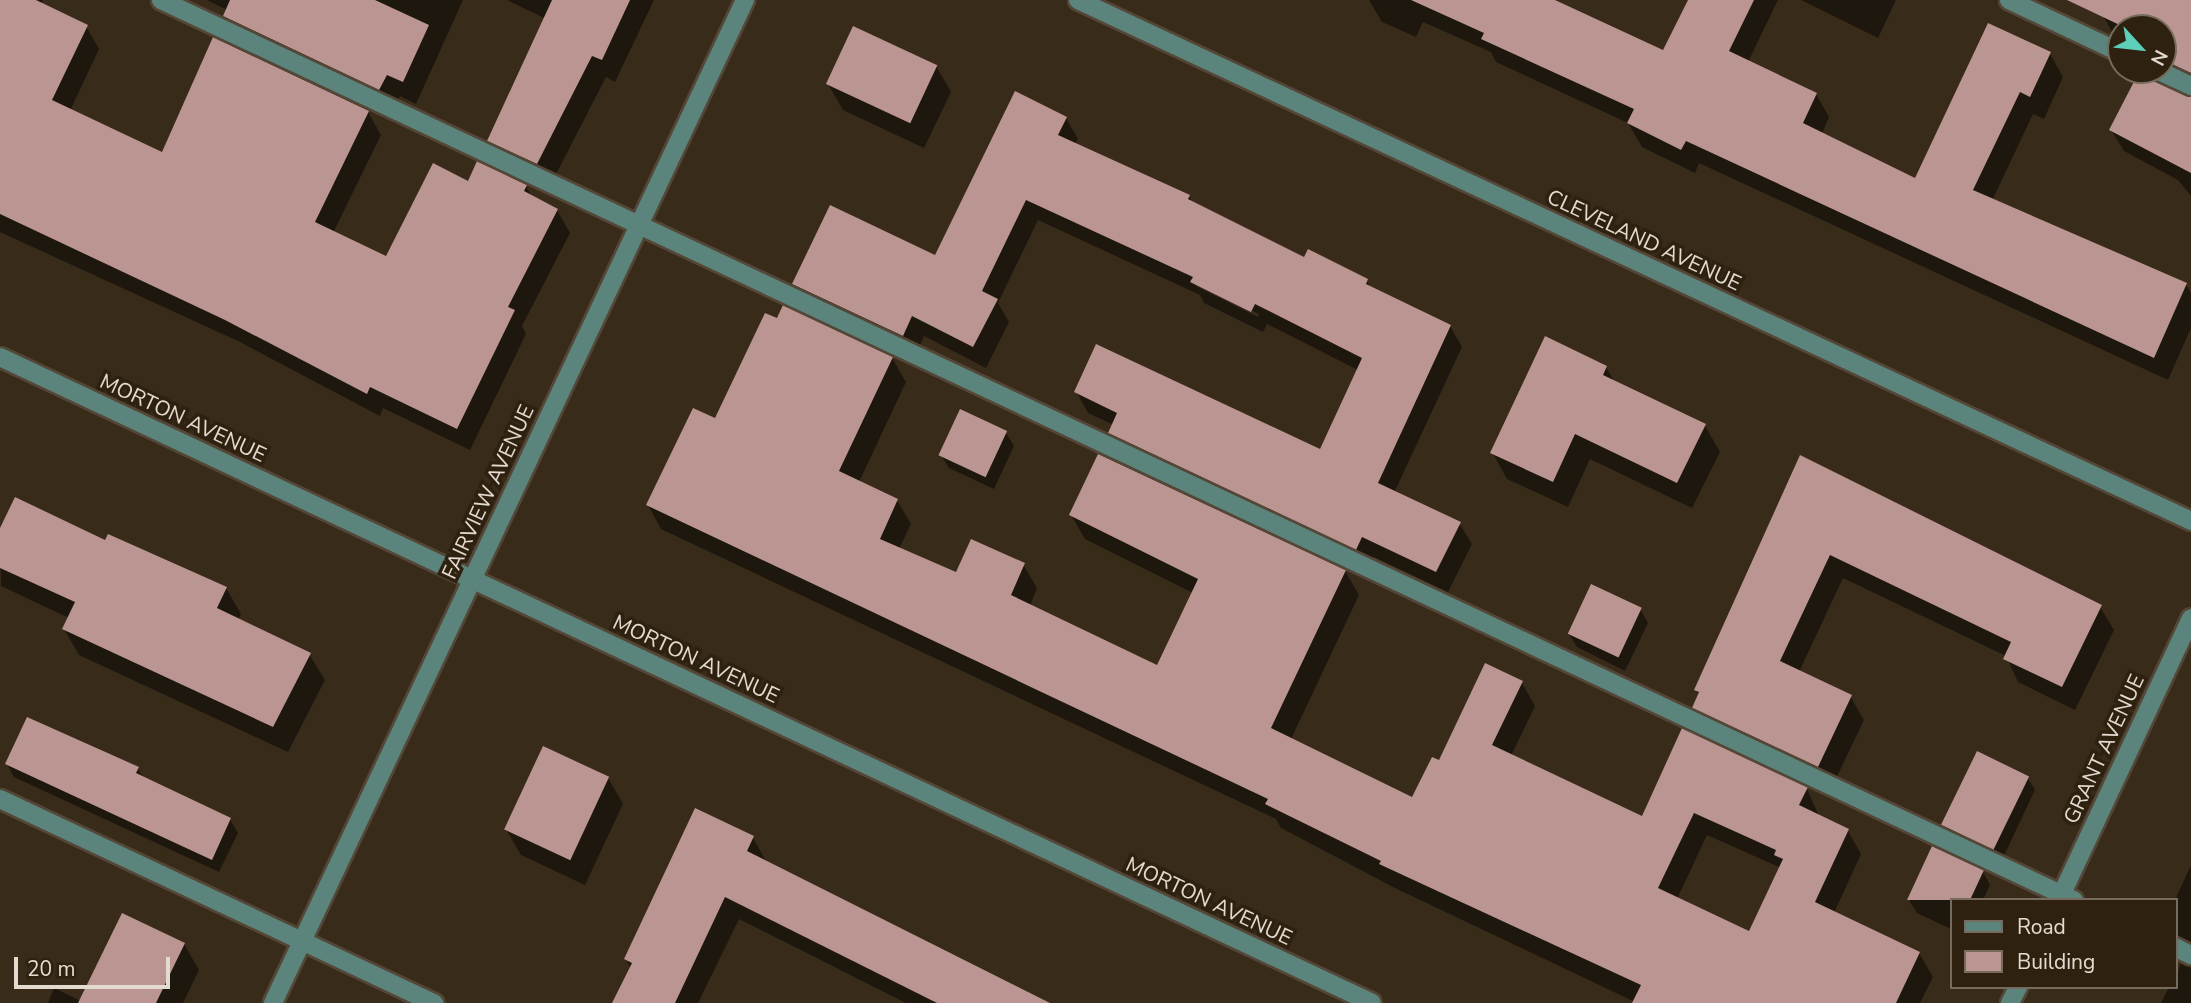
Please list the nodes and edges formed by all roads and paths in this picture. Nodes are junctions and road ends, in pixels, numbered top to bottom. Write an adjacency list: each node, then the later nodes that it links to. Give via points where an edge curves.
1 (161, 0): 6 (street)
2 (745, 0): 6 (street, FAIRVIEW AVENUE)
3 (1078, 0): 8 (street, CLEVELAND AVENUE)
4 (2010, 0): 5 (street)
5 (2107, 46)
6 (639, 226): 9 (street, FAIRVIEW AVENUE); 12 (street)
7 (0, 357): 9 (street, MORTON AVENUE)
8 (2191, 522)
9 (472, 580): 13 (street, FAIRVIEW AVENUE); 16 (street, MORTON AVENUE)
10 (2191, 618): 12 (street, GRANT AVENUE)
11 (0, 799): 13 (street)
12 (2065, 898)
13 (302, 941): 14 (street, FAIRVIEW AVENUE); 15 (street)
14 (273, 1003)
15 (434, 1003)
16 (1372, 1003)

